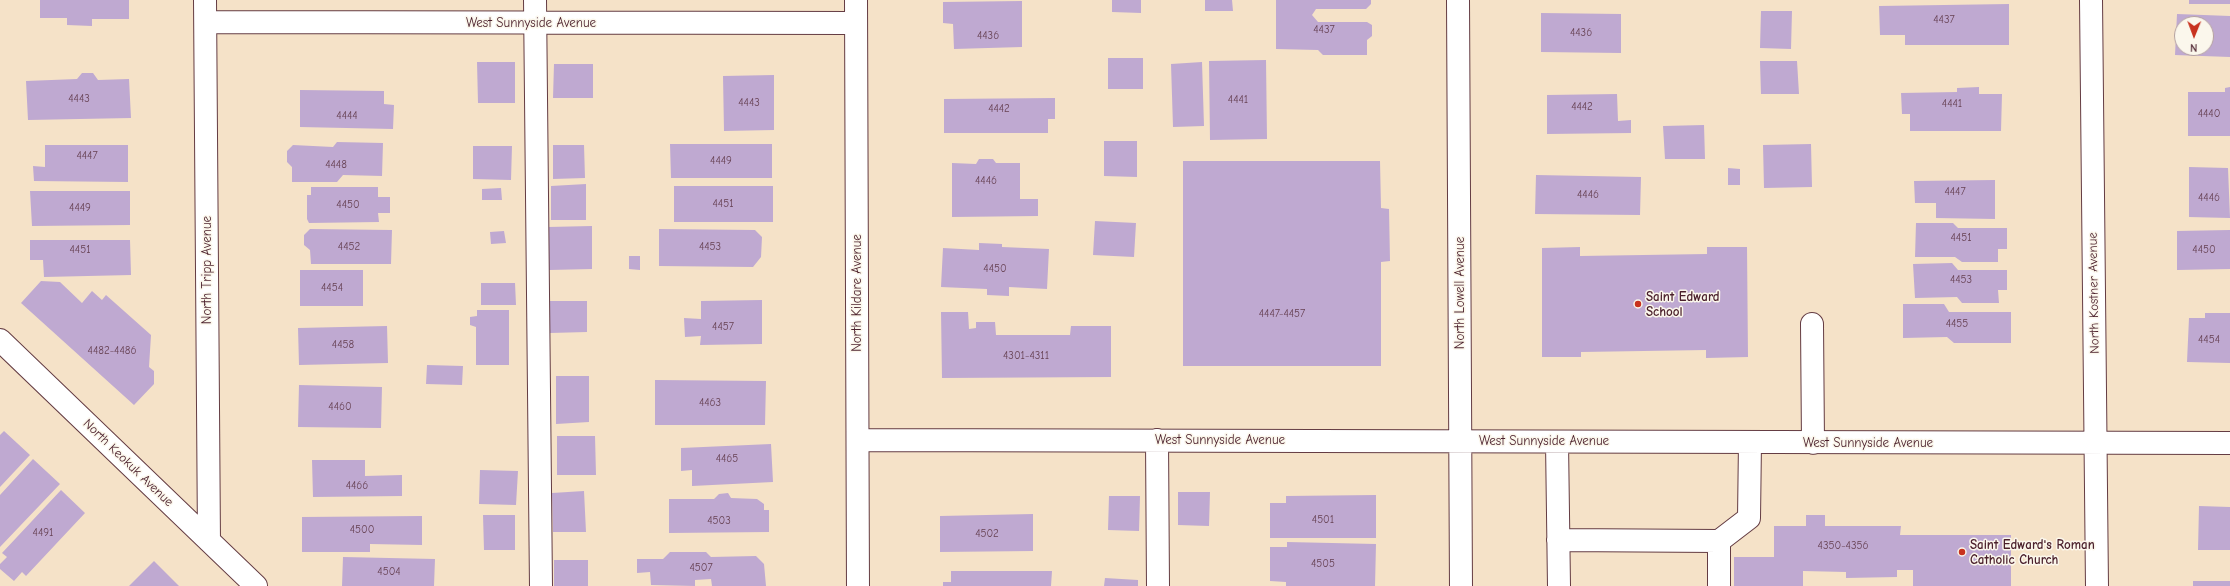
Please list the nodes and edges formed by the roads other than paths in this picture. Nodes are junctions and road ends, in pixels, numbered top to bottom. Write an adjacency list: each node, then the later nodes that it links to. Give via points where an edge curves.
1 (205, 0): 6 (street, North Tripp Avenue)
2 (535, 0): 7 (street)
3 (856, 0): 8 (street, North Kildare Avenue)
4 (1458, 0): 13 (street, North Lowell Avenue)
5 (2091, 0): 17 (street, North Kostner Avenue)
6 (206, 22): 7 (street, West Sunnyside Avenue); 20 (street, North Tripp Avenue)
7 (536, 23): 8 (street, West Sunnyside Avenue); 23 (street)
8 (856, 23): 11 (street, North Kildare Avenue)
9 (1812, 324): 16 (street)
10 (0, 340): 20 (street, North Keokuk Avenue)
11 (858, 440): 12 (street, West Sunnyside Avenue); 24 (street, North Kildare Avenue)
12 (1157, 440): 13 (street, West Sunnyside Avenue); 25 (street)
13 (1461, 441): 14 (street, West Sunnyside Avenue); 26 (street, North Lowell Avenue)
14 (1557, 442): 15 (street, West Sunnyside Avenue); 19 (street)
15 (1750, 442): 16 (street, West Sunnyside Avenue); 21 (street, via 1749,518)
16 (1813, 442): 17 (street, West Sunnyside Avenue)
17 (2096, 443): 18 (street, West Sunnyside Avenue); 29 (street, North Kostner Avenue)
18 (2230, 443)
19 (1558, 540): 21 (street); 27 (street)
20 (209, 541): 22 (street, North Keokuk Avenue)
21 (1720, 541): 28 (street)
22 (256, 586)
23 (541, 586)
24 (858, 586)
25 (1158, 586)
26 (1461, 586)
27 (1558, 586)
28 (1719, 586)
29 (2097, 586)

